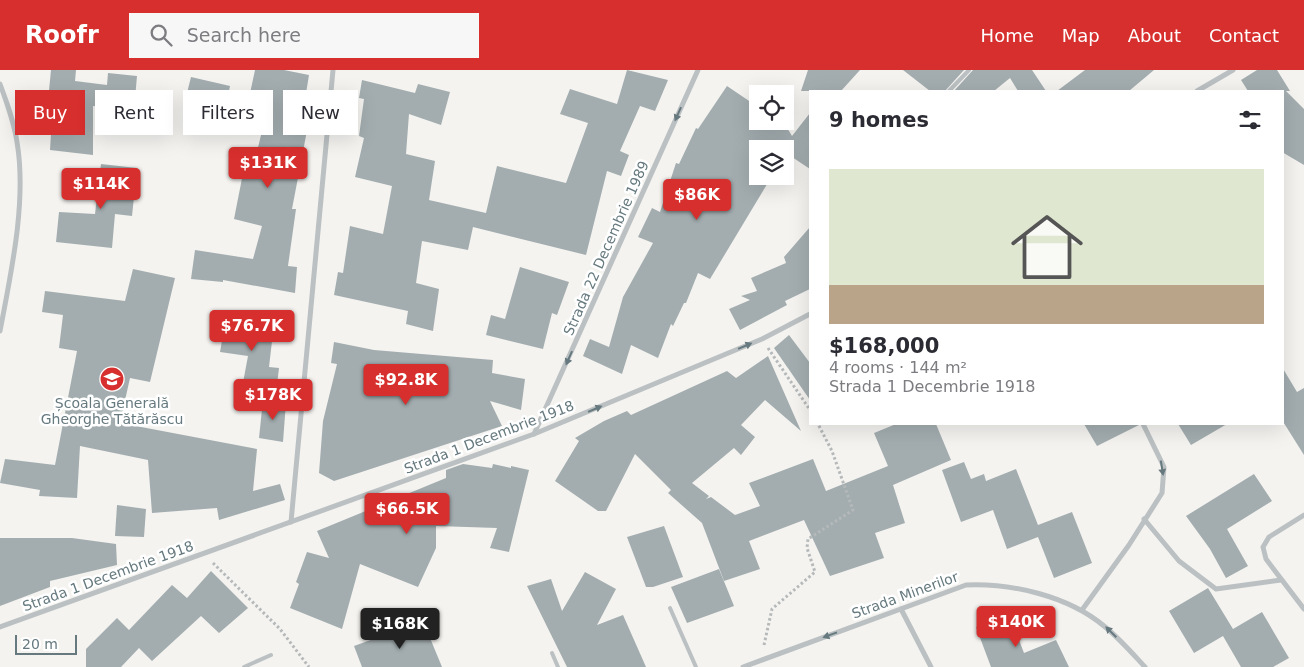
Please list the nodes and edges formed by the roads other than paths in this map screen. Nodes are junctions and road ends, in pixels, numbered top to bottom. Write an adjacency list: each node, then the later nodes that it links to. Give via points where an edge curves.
1 (333, 70): 15 (street)
2 (698, 70): 12 (street, Strada 22 Decembrie 1989, one-way to 12)
3 (969, 70): 6 (lane)
4 (1233, 70): 7 (street)
5 (0, 84): 8 (street, via 17,142 20,166 15,247)
6 (950, 90)
7 (1199, 90)
8 (2, 306): 10 (street)
9 (809, 315): 12 (street, Strada 1 Decembrie 1918, one-way to 9, via 762,339)
10 (0, 331)
11 (1143, 425): 14 (street, one-way to 14, via 1164,467 1162,493)
12 (534, 434): 15 (street, Strada 1 Decembrie 1918)
13 (1304, 515): 16 (street, via 1269,538 1263,547 1266,559)
14 (1144, 520): 16 (street, via 1179,561 1216,589); 20 (street)
15 (291, 522): 21 (street, Strada 1 Decembrie 1918)
16 (1281, 580): 19 (street)
17 (670, 608): 27 (lane)
18 (902, 609): 20 (street, Strada Minerilor, via 966,585 994,584 1023,588); 24 (street, Strada Minerilor, one-way to 24); 30 (street)
19 (1304, 609)
20 (1082, 610): 31 (street, Strada Minerilor, one-way to 20, via 1105,626)
21 (0, 628)
22 (552, 653): 26 (lane)
23 (271, 654): 25 (lane)
24 (760, 660): 28 (street, Strada Minerilor); 29 (street)
25 (244, 667)
26 (558, 667)
27 (696, 667)
28 (742, 667)
29 (763, 667)
30 (931, 667)
31 (1146, 667)

